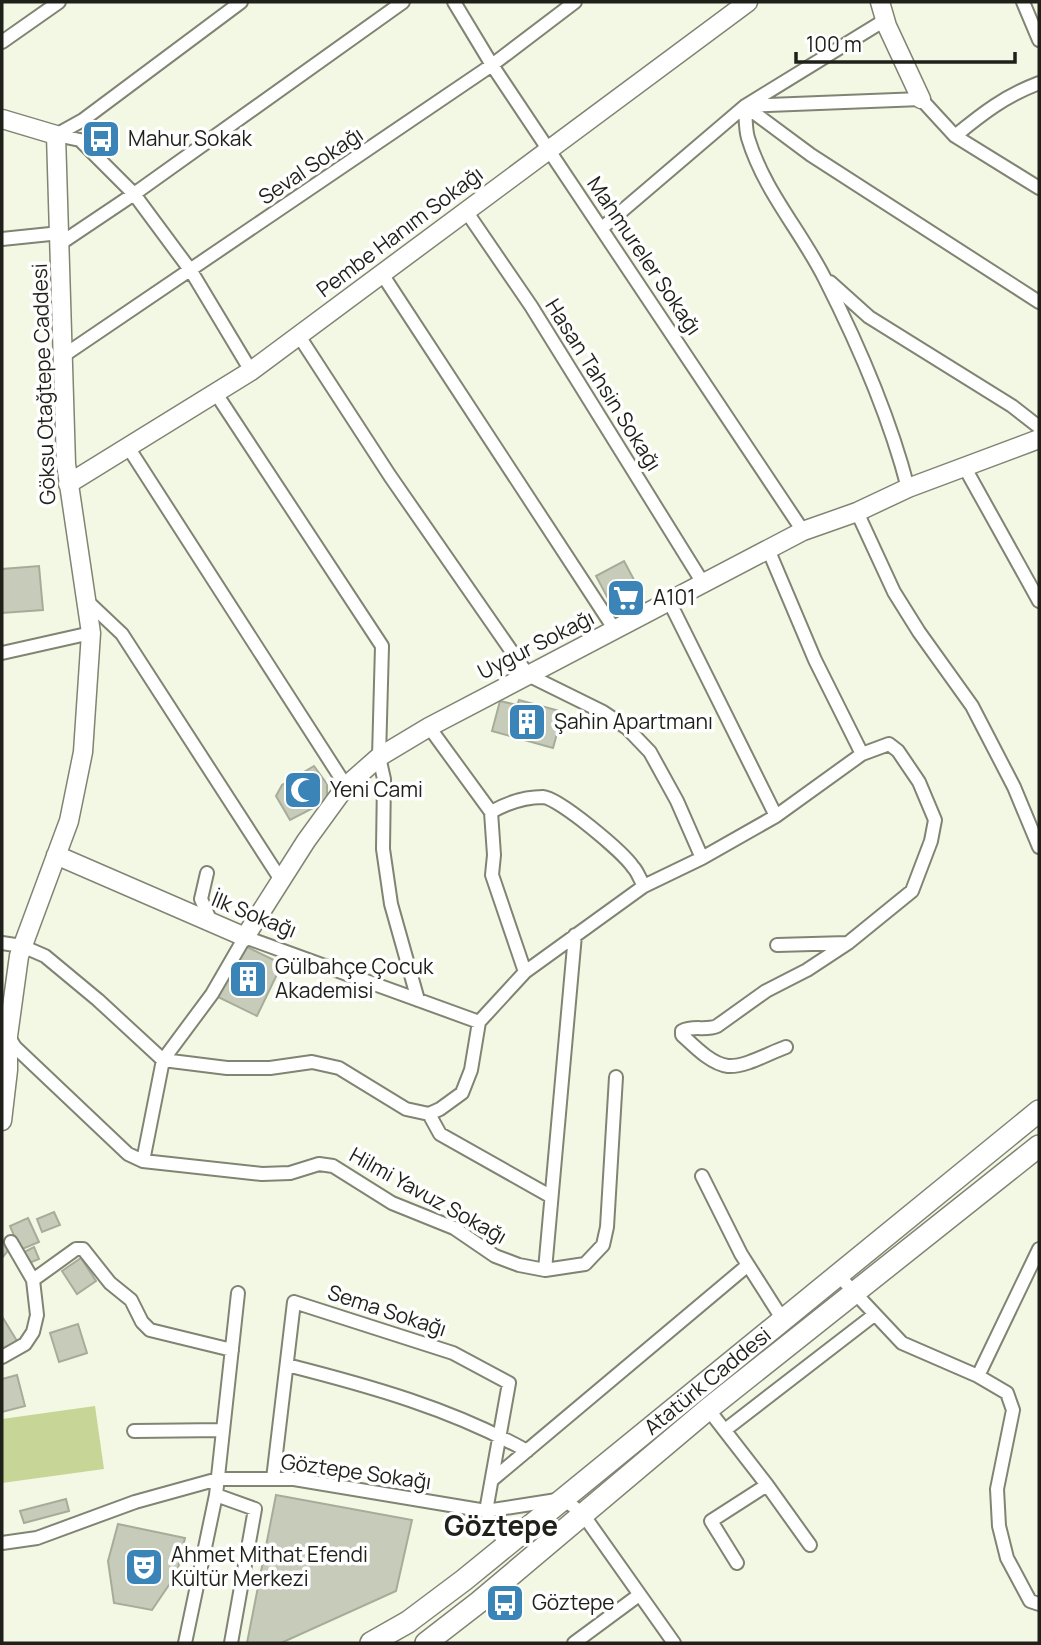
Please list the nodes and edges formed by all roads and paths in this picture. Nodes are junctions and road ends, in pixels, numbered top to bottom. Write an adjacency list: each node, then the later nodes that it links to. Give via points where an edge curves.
1 (59, 2): 11 (street)
2 (242, 2): 17 (street, via 83,120)
3 (403, 2): 21 (street)
4 (454, 2): 12 (street, Mahmureler Sokağı)
5 (575, 2): 12 (street, Seval Sokağı)
6 (748, 2): 19 (street, Pembe Hanım Sokağı)
7 (880, 2): 9 (street)
8 (1023, 2): 10 (street)
9 (885, 20): 14 (street); 15 (street)
10 (1039, 40)
11 (2, 42)
12 (492, 65): 19 (street, Mahmureler Sokağı); 26 (street, Seval Sokağı)
13 (1039, 83): 18 (street, via 999,101)
14 (921, 99): 15 (street); 18 (street)
15 (745, 106): 23 (street); 28 (street, via 747,136 767,184); 29 (street, via 811,155)
16 (2, 119): 17 (street)
17 (56, 135): 21 (street, via 80,140); 24 (street, Göksu Otağtepe Caddesi)
18 (955, 136): 20 (street)
19 (548, 149): 22 (street, Pembe Hanım Sokağı); 23 (street, Mahmureler Sokağı)
20 (1039, 188)
21 (134, 194): 24 (street); 26 (street)
22 (466, 211): 27 (street, Pembe Hanım Sokağı); 43 (street, Hasan Tahsin Sokağı, via 531,306)
23 (602, 228): 41 (street, Mahmureler Sokağı)
24 (60, 238): 25 (street); 31 (street, Göksu Otağtepe Caddesi)
25 (2, 239)
26 (191, 271): 31 (street, Seval Sokağı); 32 (street)
27 (382, 274): 30 (street, Pembe Hanım Sokağı); 47 (street)
28 (824, 276): 34 (street, via 869,317); 39 (street, via 864,359)
29 (1039, 302)
30 (299, 335): 32 (street, Pembe Hanım Sokağı); 50 (street)
31 (63, 356): 38 (street, Göksu Otağtepe Caddesi)
32 (251, 371): 33 (street, Pembe Hanım Sokağı)
33 (215, 392): 36 (street, Pembe Hanım Sokağı); 53 (street, via 382,646)
34 (1039, 427)
35 (1039, 439): 37 (street, Uygur Sokağı)
36 (128, 447): 38 (street, Pembe Hanım Sokağı); 54 (street)
37 (965, 468): 39 (street, Uygur Sokağı); 46 (street)
38 (68, 484): 44 (street, Göksu Otağtepe Caddesi)
39 (908, 488): 40 (street, Uygur Sokağı)
40 (857, 512): 41 (street, Uygur Sokağı); 57 (street, via 894,592 972,706)
41 (803, 531): 42 (street, Uygur Sokağı)
42 (768, 550): 43 (street, Uygur Sokağı); 52 (street)
43 (704, 583): 45 (street, Uygur Sokağı)
44 (86, 600): 48 (street, Göksu Otağtepe Caddesi); 61 (street, via 122,635)
45 (669, 601): 47 (street, Uygur Sokağı); 56 (street)
46 (1039, 601)
47 (615, 630): 50 (street, Uygur Sokağı)
48 (91, 633): 49 (street); 58 (street, Göksu Otağtepe Caddesi, via 83,752 69,821)
49 (2, 653)
50 (528, 675): 51 (street, Uygur Sokağı); 59 (street, via 603,712 650,752)
51 (429, 727): 53 (street, Uygur Sokağı); 55 (street)
52 (862, 754): 56 (street); 67 (street, via 889,744 898,751 919,782 935,820 912,891)
53 (379, 757): 54 (street, Uygur Sokağı); 71 (street, via 391,904)
54 (346, 786): 61 (street, Uygur Sokağı)
55 (491, 812): 62 (street, via 519,800 546,797 621,853); 70 (street, via 492,875)
56 (776, 816): 59 (street)
57 (1039, 847)
58 (56, 855): 63 (street, İlk Sokağı); 69 (street, Göksu Otağtepe Caddesi)
59 (702, 858): 62 (street)
60 (207, 873): 63 (street, via 201,899)
61 (281, 880): 65 (street, Uygur Sokağı)
62 (643, 886): 64 (street)
63 (211, 922): 65 (street, İlk Sokağı)
64 (575, 935): 70 (street); 84 (street)
65 (245, 937): 71 (street, İlk Sokağı); 75 (street, via 212,994)
66 (2, 943): 69 (street)
67 (848, 943): 68 (street); 74 (street, via 717,1026 682,1031 710,1058 727,1066)
68 (777, 945)
69 (22, 946): 73 (street, Göksu Otağtepe Caddesi); 75 (street, via 45,956)
70 (525, 972): 72 (street)
71 (418, 1000): 72 (street, İlk Sokağı)
72 (479, 1022): 79 (street, via 462,1093)
73 (8, 1036): 76 (street, Göksu Otağtepe Caddesi); 82 (street, Hilmi Yavuz Sokağı, via 128,1154)
74 (786, 1047)
75 (163, 1059): 79 (street, via 227,1068 312,1062 339,1068 406,1109); 82 (street)
76 (5, 1070): 80 (street, Göksu Otağtepe Caddesi)
77 (616, 1077): 88 (street, Hilmi Yavuz Sokağı, via 603,1245 585,1264)
78 (1039, 1111): 89 (main road, Atatürk Caddesi)
79 (429, 1114): 84 (street, via 440,1134)
80 (2, 1121)
81 (1039, 1146): 91 (main road, Atatürk Caddesi)
82 (143, 1161): 88 (street, Hilmi Yavuz Sokağı, via 262,1174 290,1173 319,1164 333,1166 392,1203 454,1228 495,1255)
83 (702, 1176): 87 (street)
84 (550, 1196): 88 (street)
85 (11, 1242): 90 (street)
86 (1038, 1252): 98 (street)
87 (748, 1265): 94 (street); 104 (street)
88 (545, 1270)
89 (839, 1276): 91 (street); 94 (main road, Atatürk Caddesi)
90 (33, 1280): 95 (street, via 83,1249 110,1283 131,1300 150,1330); 96 (street, via 37,1315 33,1332 25,1344)
91 (854, 1292): 93 (street); 99 (main road, Atatürk Caddesi)
92 (238, 1293): 95 (street)
93 (874, 1315): 98 (street, via 902,1343); 101 (street)
94 (783, 1320): 110 (main road, Atatürk Caddesi)
95 (232, 1350): 100 (street)
96 (2, 1357)
97 (287, 1364): 103 (street, via 421,1402); 103 (street, Sema Sokağı, via 294,1302 347,1317 453,1353 509,1382); 106 (street, Sema Sokağı)
98 (978, 1376): 118 (street, via 1007,1394 1013,1410 998,1489 999,1526 1007,1558 1030,1601)
99 (708, 1409): 101 (street); 112 (main road, Atatürk Caddesi)
100 (223, 1430): 102 (street); 105 (street)
101 (724, 1430): 108 (street)
102 (134, 1431)
103 (499, 1435): 104 (street); 107 (street, Sema Sokağı)
104 (527, 1451): 107 (street)
105 (218, 1479): 106 (street, Göztepe Sokağı); 109 (street); 113 (street, Göztepe Sokağı, via 135,1502 37,1538)
106 (273, 1479): 111 (street, Göztepe Sokağı)
107 (492, 1480): 111 (street, Sema Sokağı)
108 (767, 1485): 115 (street); 116 (street, via 711,1521)
109 (216, 1496): 119 (street); 120 (street, via 256,1509)
110 (563, 1499): 111 (street, Göztepe Sokağı); 112 (street); 114 (main road, Atatürk Caddesi)
111 (486, 1511): 114 (street)
112 (582, 1513): 117 (street); 122 (main road, Atatürk Caddesi)
113 (2, 1543)
114 (506, 1545): 121 (main road, Atatürk Caddesi, via 408,1622)
115 (810, 1545)
116 (737, 1563)
117 (639, 1595): 123 (street); 124 (street)
118 (1039, 1604)
119 (186, 1643)
120 (231, 1643)
121 (371, 1643)
122 (426, 1643)
123 (574, 1643)
124 (674, 1643)

